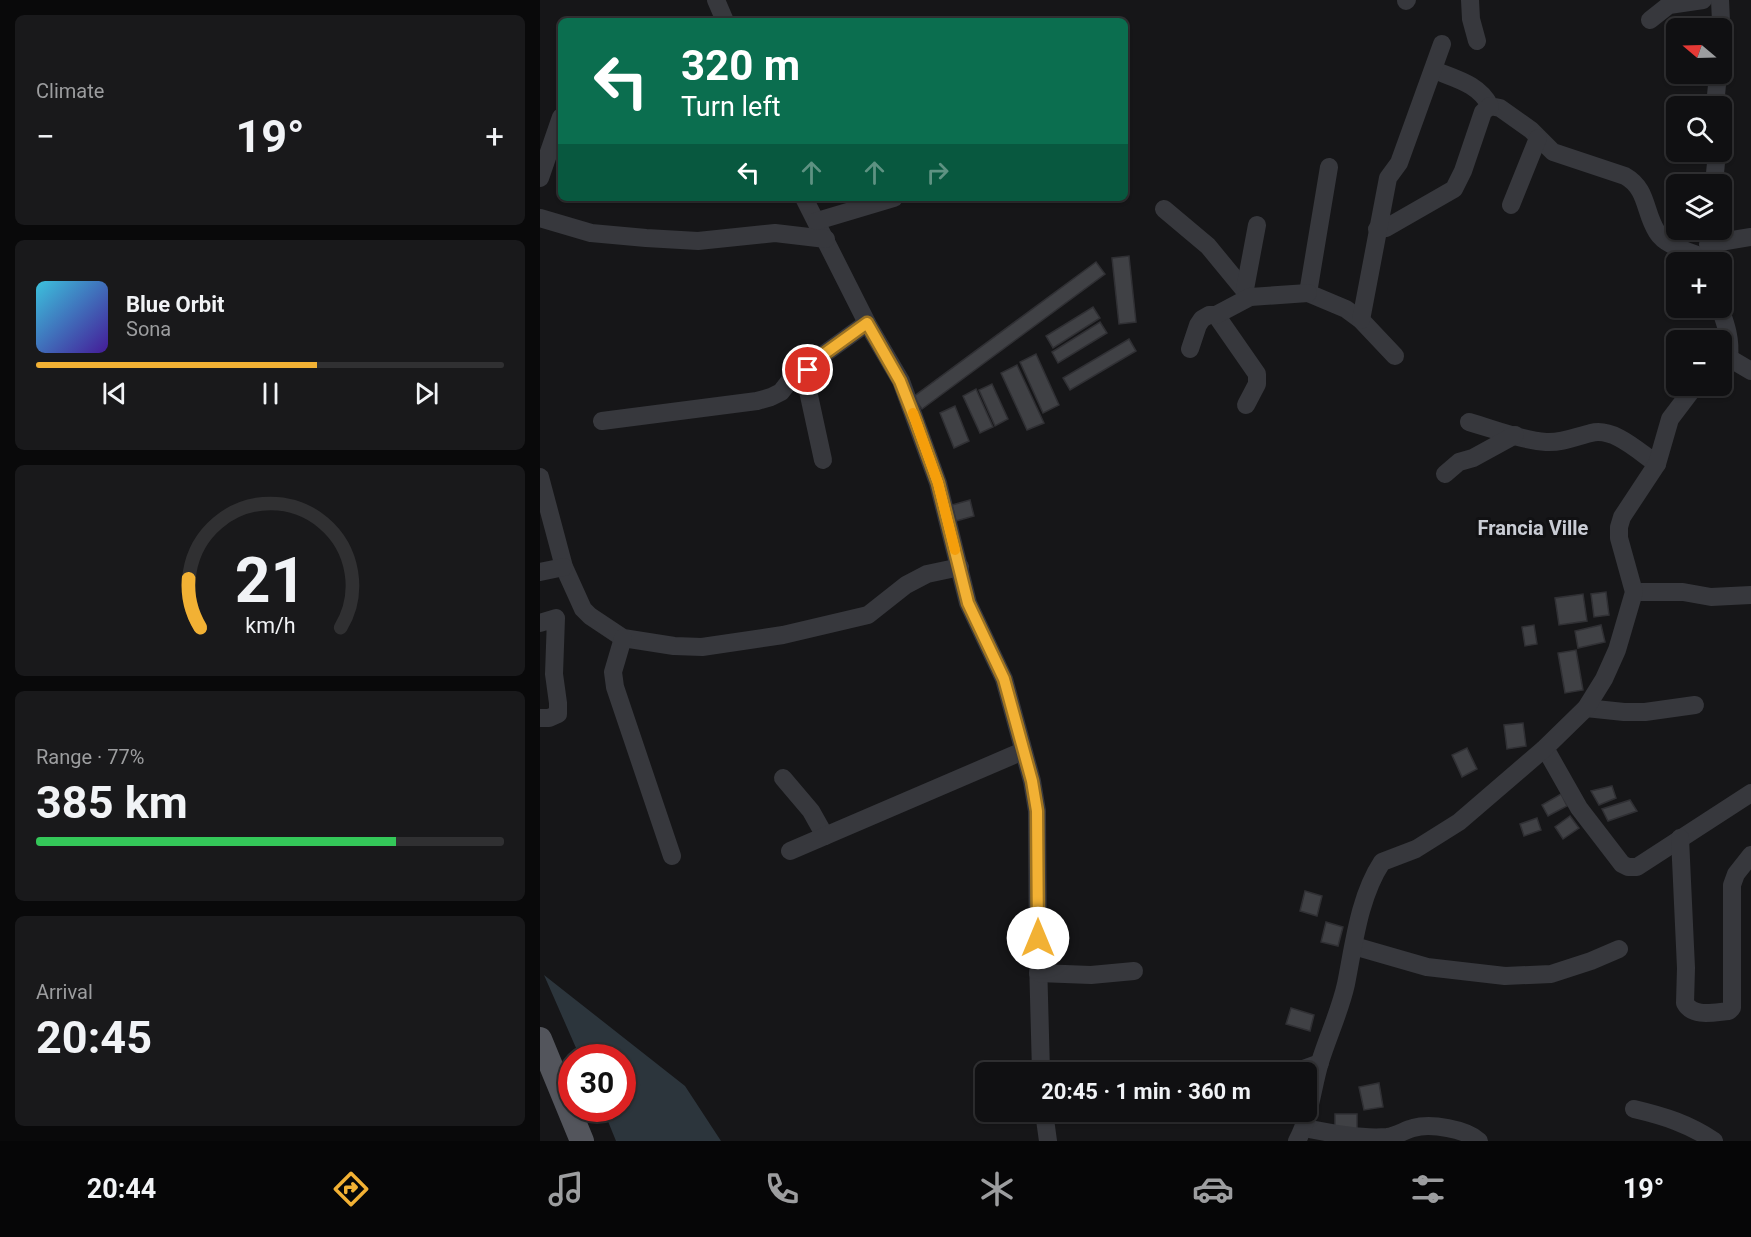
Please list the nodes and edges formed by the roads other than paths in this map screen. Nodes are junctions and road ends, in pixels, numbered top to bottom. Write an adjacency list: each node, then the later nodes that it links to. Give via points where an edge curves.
1 (716, 0): 5 (street)
2 (1470, 0): 8 (street)
3 (1703, 0): 7 (street, via 1669,5)
4 (1720, 0): 6 (street)
5 (724, 18)
6 (1721, 18)
7 (1650, 20)
8 (1477, 41)
9 (1442, 44): 10 (street)
10 (1434, 70): 11 (street, via 1475,87); 23 (street, via 1399,163 1388,178)
11 (1490, 106): 13 (street, via 1500,108); 23 (street, via 1483,112 1454,189 1386,228)
12 (558, 126): 15 (street)
13 (1538, 138): 18 (street); 26 (street, via 1553,152 1632,180 1639,186 1657,233 1666,242)
14 (1329, 167): 27 (street)
15 (540, 178)
16 (806, 201): 21 (street)
17 (884, 201): 21 (street)
18 (1511, 205)
19 (1164, 209): 28 (street, via 1208,246)
20 (540, 218): 25 (street, via 591,233 646,238 698,241 775,233)
21 (817, 221): 25 (street)
22 (1257, 225): 28 (street)
23 (1377, 229): 30 (street)
24 (1751, 237): 26 (street)
25 (826, 239): 31 (street)
26 (1708, 249)
27 (1308, 292): 28 (street); 30 (street)
28 (1248, 293): 29 (street)
29 (1216, 315): 32 (street, via 1202,319); 38 (street, via 1257,374 1257,384)
30 (1361, 320): 33 (street)
31 (867, 323): 35 (street, via 813,362); 47 (street, via 900,381 916,422 938,483)
32 (1190, 349)
33 (1395, 356)
34 (1732, 363): 36 (street)
35 (808, 370): 39 (street, via 791,379 781,392 757,401); 42 (street, via 805,377)
36 (1751, 370)
37 (1687, 396): 43 (street, via 1670,419)
38 (1246, 405)
39 (602, 421)
40 (1469, 422): 41 (street)
41 (1515, 435): 43 (street, via 1531,441 1563,442 1594,432 1611,435); 44 (street, via 1460,462)
42 (823, 460)
43 (1657, 464): 49 (street, via 1619,527)
44 (1445, 474)
45 (540, 477): 46 (street)
46 (564, 567): 48 (street); 51 (street)
47 (960, 567): 53 (street, via 927,574 868,615 783,635 702,647); 58 (street, via 968,603 1004,679)
48 (540, 572)
49 (1634, 592): 50 (street, via 1683,592 1711,597); 55 (street, via 1617,650)
50 (1751, 595)
51 (583, 609): 52 (street); 53 (street)
52 (548, 620): 56 (street, via 558,714)
53 (623, 638): 65 (street, via 613,672 615,687)
54 (1695, 705): 55 (street, via 1645,712)
55 (1586, 708): 57 (street)
56 (540, 718)
57 (1545, 748): 62 (street, via 1579,808 1622,864 1637,867); 66 (street, via 1460,822 1416,849 1382,862 1368,892)
58 (1023, 751): 61 (street); 69 (street, via 1037,811)
59 (783, 778): 61 (street)
60 (1751, 793): 62 (street)
61 (825, 836): 63 (street)
62 (1680, 838): 64 (street, via 1685,1003 1697,1012 1732,1008 1732,885)
63 (790, 850)
64 (1751, 855)
65 (672, 856)
66 (1353, 946): 67 (street, via 1427,968 1505,976 1551,974); 72 (street, via 1343,997)
67 (1619, 949)
68 (1134, 971): 69 (street, via 1090,975)
69 (1038, 973): 71 (street)
70 (540, 1039): 79 (main road)
71 (1041, 1062)
72 (1320, 1063): 73 (street); 77 (street)
73 (1317, 1064)
74 (540, 1081): 78 (main road)
75 (1634, 1109): 82 (street, via 1669,1117)
76 (1045, 1122): 80 (street)
77 (1300, 1134): 81 (street, via 1388,1137 1416,1127 1457,1129)
78 (565, 1141)
79 (582, 1141)
80 (1048, 1141)
81 (1479, 1141)
82 (1714, 1141)

